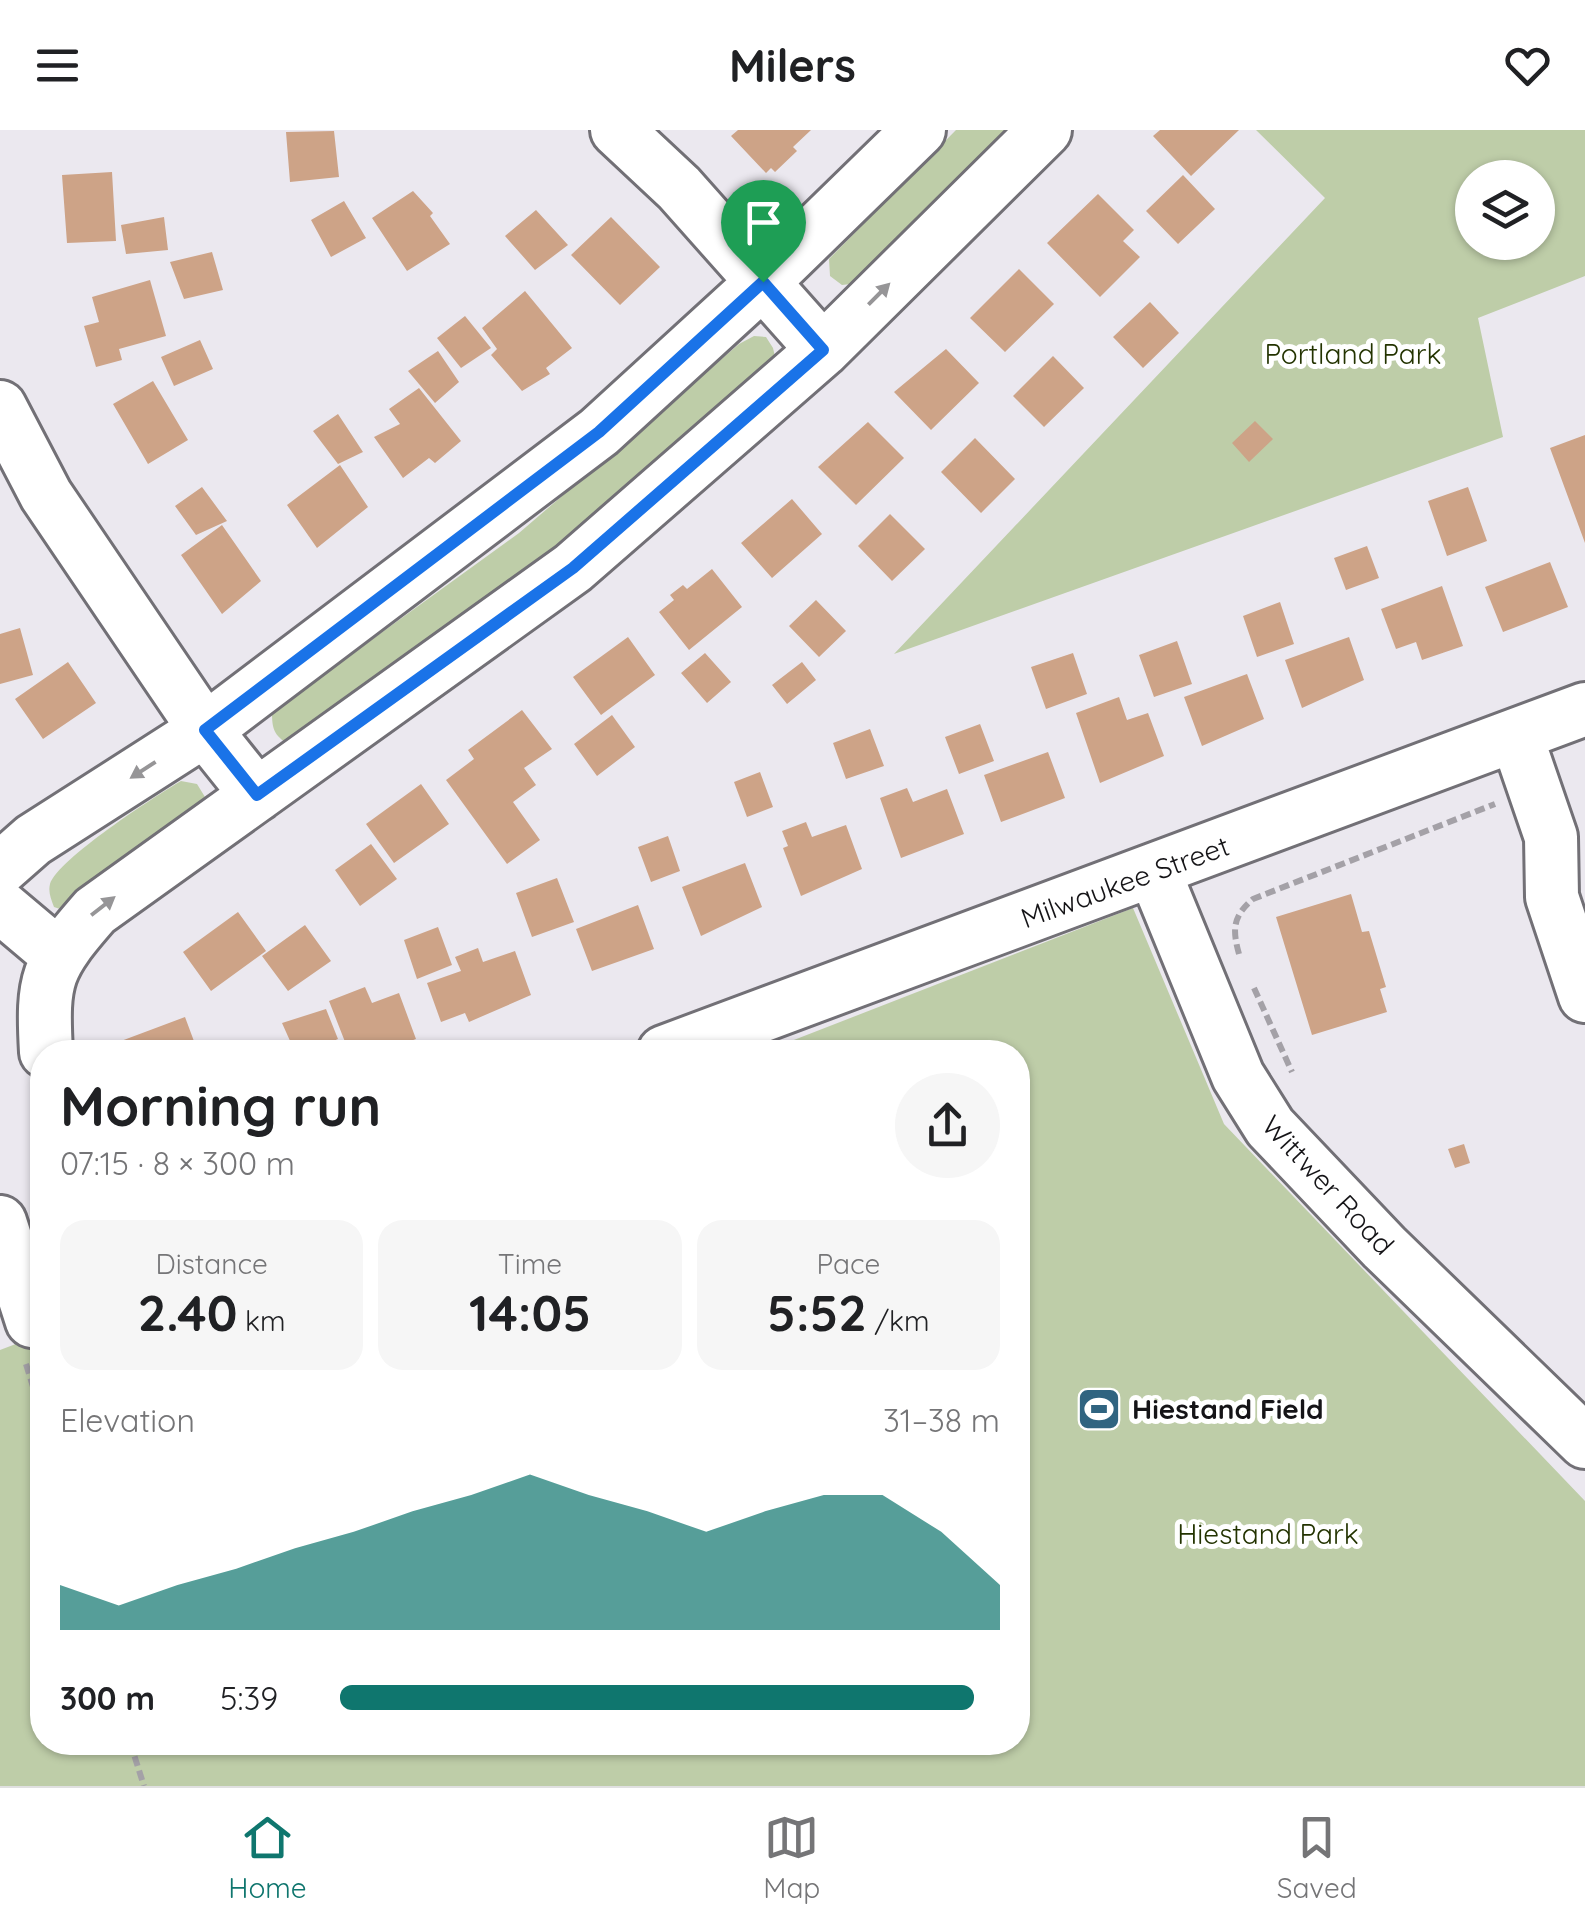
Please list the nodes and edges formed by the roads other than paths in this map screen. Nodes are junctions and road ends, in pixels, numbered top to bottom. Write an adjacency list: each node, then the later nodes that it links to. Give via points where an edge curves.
1 (618, 130): 4 (street)
2 (919, 130): 4 (street)
3 (1045, 130): 5 (street, one-way to 3)
4 (763, 282): 5 (street); 8 (street, via 599,432)
5 (823, 350): 10 (street, via 573,568)
6 (0, 407): 8 (street, via 46,496)
7 (1585, 709): 9 (street, Milwaukee Street)
8 (205, 730): 10 (street); 12 (street, one-way to 12, via 33,840)
9 (1516, 735): 11 (street, via 1552,837); 13 (street, Milwaukee Street)
10 (257, 795): 15 (street, one-way to 10, via 95,911)
11 (1568, 857): 16 (street, via 1552,897)
12 (0, 869)
13 (1154, 871): 18 (street, Milwaukee Street); 21 (street, Wittwer Road, via 1238,1076 1270,1127)
14 (0, 906): 15 (street)
15 (34, 981): 17 (street)
16 (1585, 996)
17 (44, 1040)
18 (696, 1040)
19 (14, 1256): 20 (street)
20 (25, 1334)
21 (1585, 1442)

